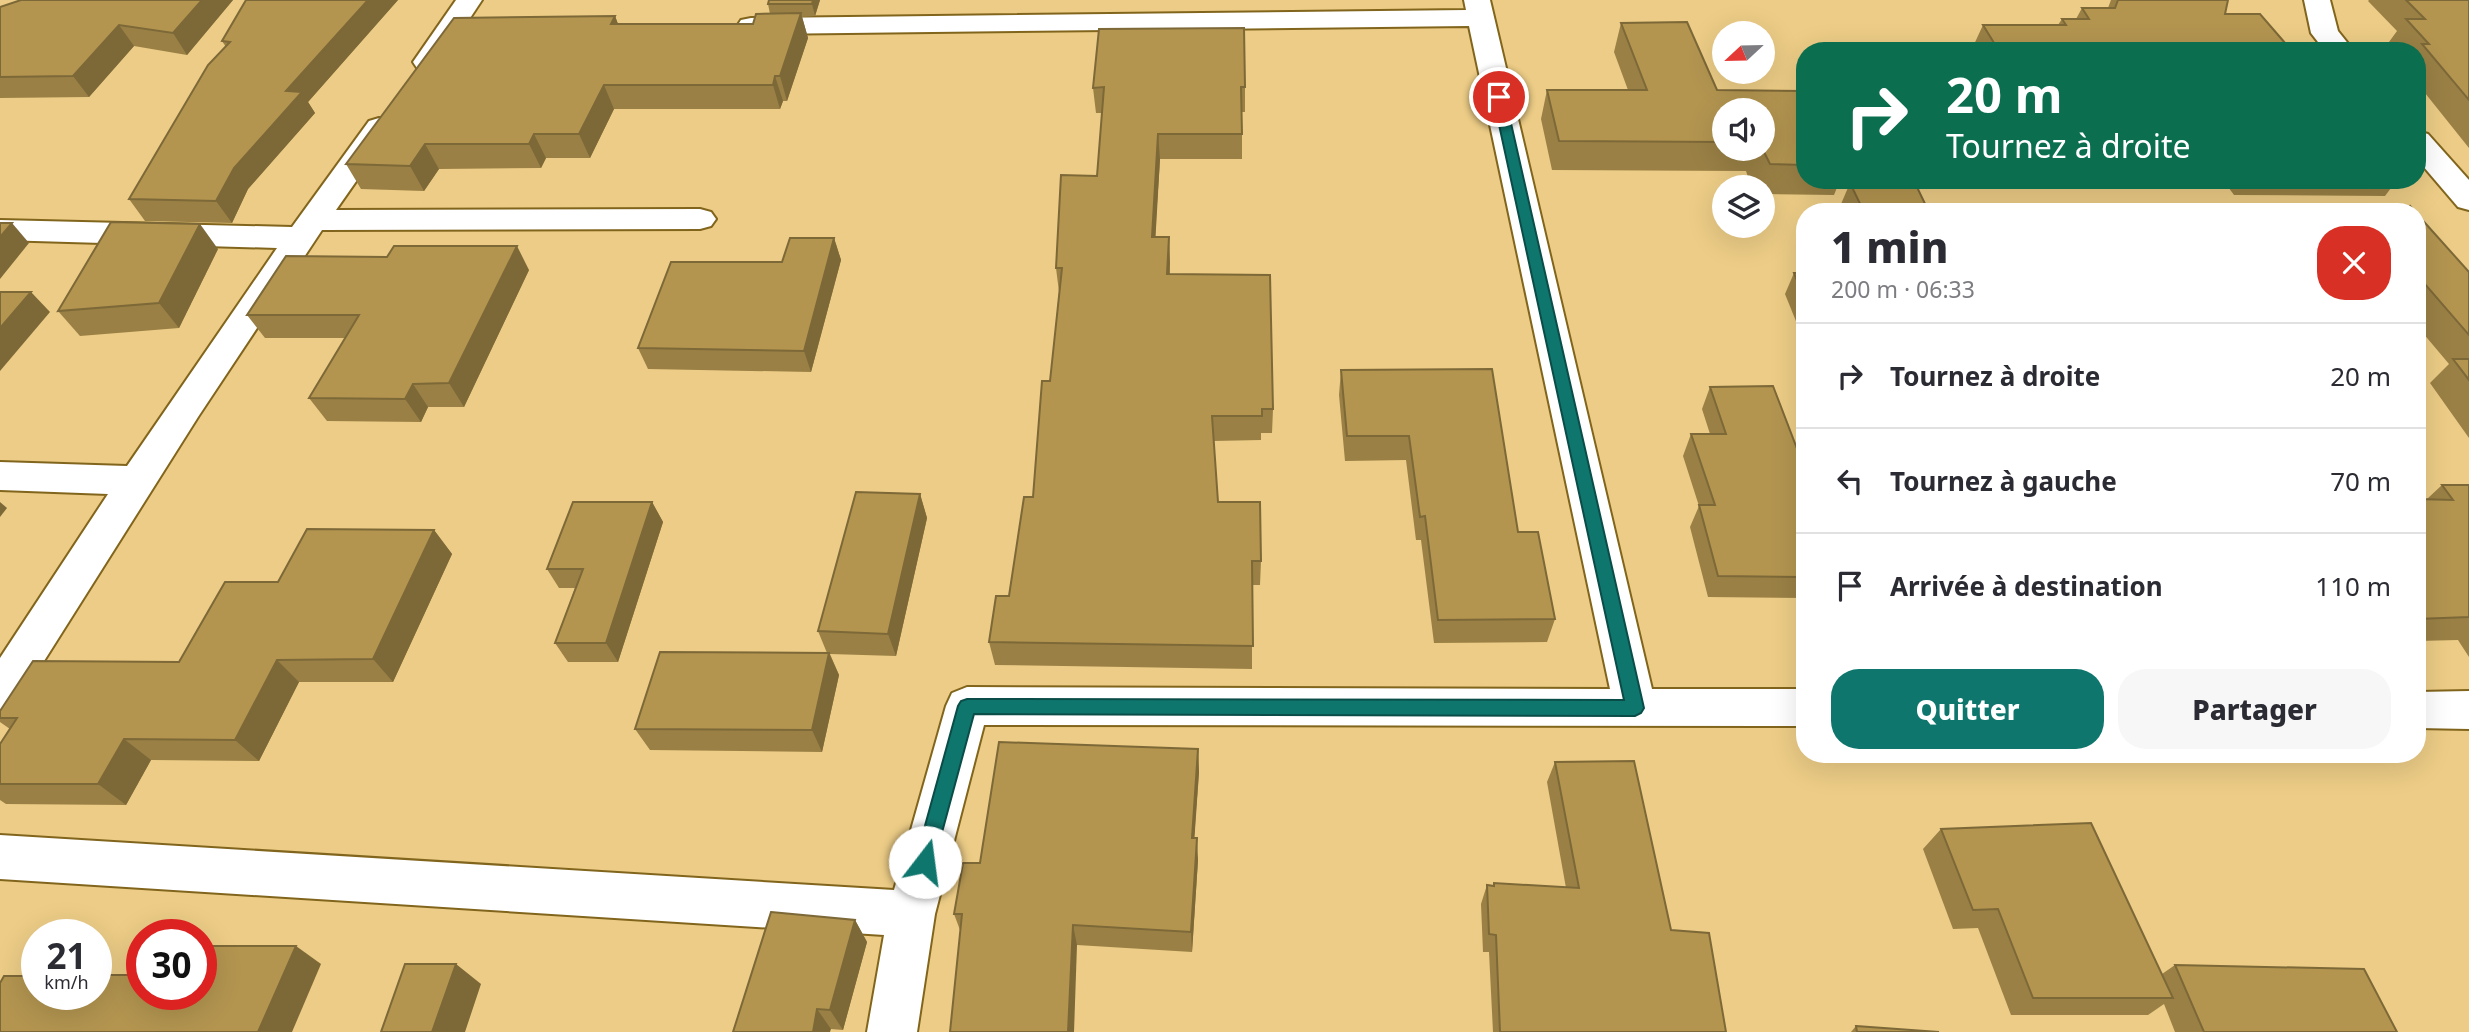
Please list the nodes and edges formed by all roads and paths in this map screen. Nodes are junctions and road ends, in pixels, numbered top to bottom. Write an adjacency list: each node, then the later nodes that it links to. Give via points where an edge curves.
1 (469, 0): 9 (street, via 461,32 400,99)
2 (2317, 0): 5 (street, via 2325,33)
3 (1479, 9): 4 (street); 14 (street)
4 (719, 27)
5 (2332, 42)
6 (2426, 150): 7 (street)
7 (2469, 200)
8 (700, 219): 9 (street)
9 (306, 229): 10 (street); 12 (street)
10 (0, 230)
11 (0, 475): 12 (street)
12 (136, 481): 13 (street)
13 (0, 694)
14 (1635, 708): 15 (street); 19 (street, via 967,706)
15 (1796, 708)
16 (2426, 710): 17 (street)
17 (2469, 710)
18 (0, 857): 19 (street)
19 (911, 914): 20 (street)
20 (892, 1032)

